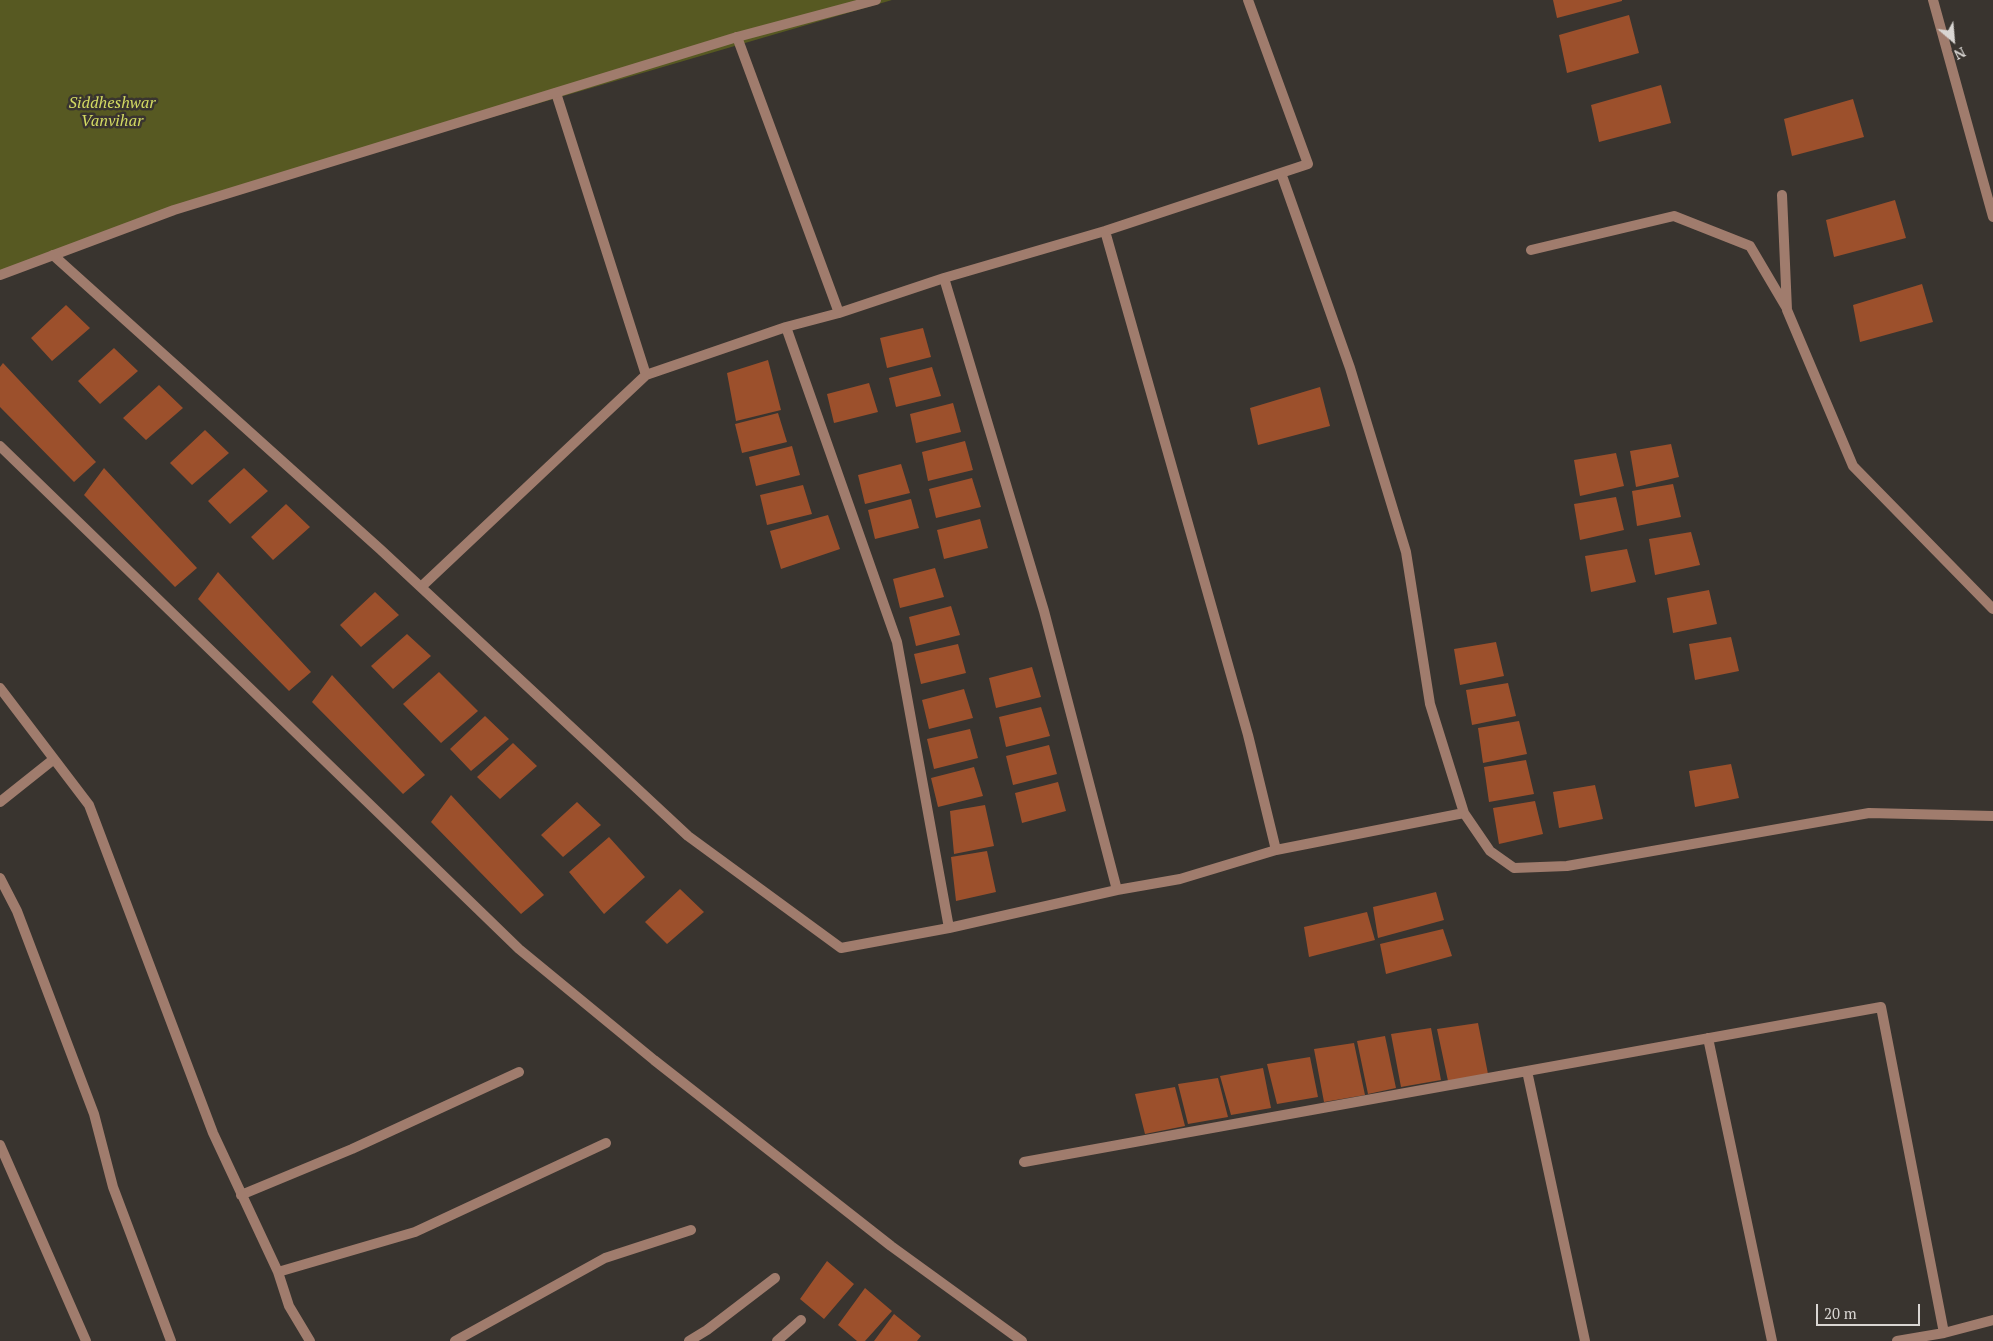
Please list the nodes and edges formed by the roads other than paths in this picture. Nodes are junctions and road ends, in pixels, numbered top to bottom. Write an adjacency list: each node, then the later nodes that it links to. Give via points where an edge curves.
1 (876, 0): 4 (street)
2 (1248, 0): 6 (street, via 1308,164)
3 (1933, 0): 8 (street)
4 (737, 37): 5 (street); 15 (street)
5 (556, 93): 11 (street, via 174,210); 17 (street)
6 (1281, 173): 9 (street); 24 (street, via 1350,368 1406,552 1430,704)
7 (1782, 195): 14 (street)
8 (1993, 214)
9 (1105, 231): 13 (street); 26 (street, via 1248,734)
10 (1530, 250): 14 (street, via 1674,216 1750,246)
11 (53, 255): 12 (street); 19 (street)
12 (0, 275)
13 (944, 278): 15 (street); 28 (street, via 1044,611)
14 (1787, 310): 20 (street, via 1853,466)
15 (839, 313): 16 (street)
16 (786, 327): 17 (street); 29 (street, via 898,642)
17 (646, 375): 19 (street)
18 (0, 446): 49 (street, via 518,950 891,1246)
19 (421, 587): 29 (street, via 688,836 841,948)
20 (1993, 609)
21 (0, 688): 22 (street)
22 (54, 759): 23 (street); 36 (street, via 89,805 213,1133)
23 (0, 802)
24 (1464, 813): 25 (street, via 1490,851 1514,868 1567,866 1870,813); 26 (street)
25 (1993, 816)
26 (1276, 850): 28 (street, via 1180,879)
27 (0, 878): 43 (street, via 17,911 94,1114 113,1187)
28 (1117, 890): 29 (street)
29 (949, 928)
30 (1708, 1038): 31 (street); 42 (street, via 1881,1007); 51 (street)
31 (1527, 1071): 35 (street); 50 (street)
32 (519, 1072): 36 (street, via 352,1149)
33 (606, 1143): 38 (street, via 415,1232)
34 (0, 1145): 44 (street)
35 (1024, 1162)
36 (241, 1195): 38 (street)
37 (691, 1230): 46 (street, via 605,1258)
38 (278, 1272): 45 (street, via 289,1306)
39 (775, 1278): 47 (street)
40 (801, 1320): 48 (street)
41 (1993, 1320): 42 (street)
42 (1944, 1333): 52 (street)
43 (167, 1340)
44 (86, 1341)
45 (310, 1341)
46 (455, 1341)
47 (689, 1341)
48 (777, 1341)
49 (1022, 1341)
50 (1585, 1341)
51 (1772, 1341)
52 (1897, 1341)

